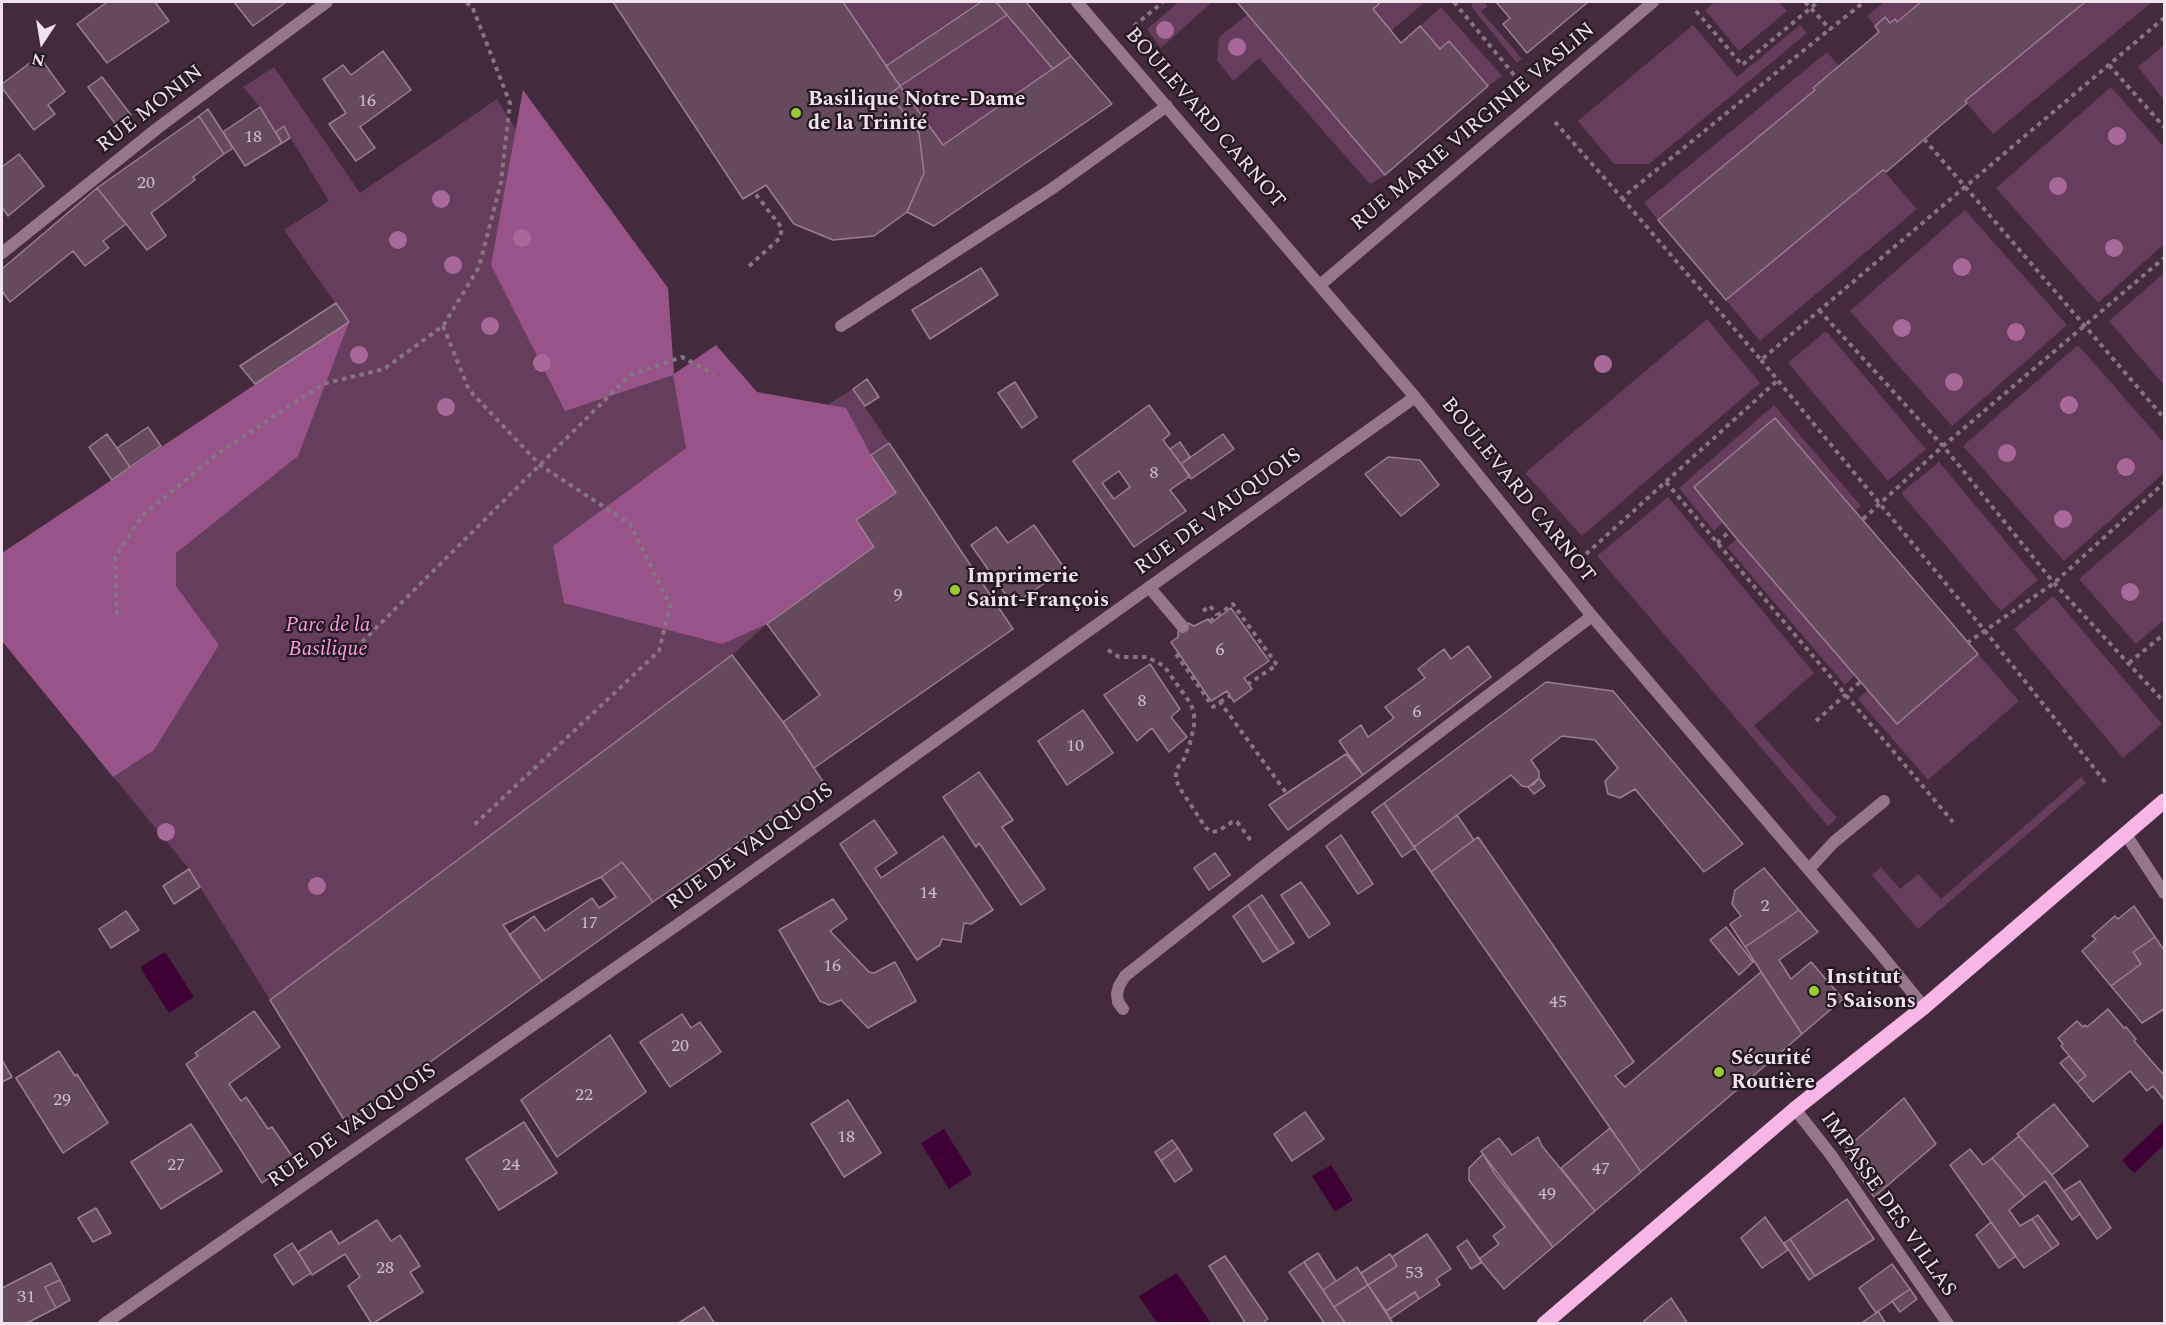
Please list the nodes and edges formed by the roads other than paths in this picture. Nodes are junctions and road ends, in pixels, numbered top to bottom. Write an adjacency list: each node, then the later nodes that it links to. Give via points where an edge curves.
1 (327, 2): 5 (street, RUE MONIN, via 159,127)
2 (1077, 2): 4 (street, BOULEVARD CARNOT)
3 (1653, 2): 6 (street, RUE MARIE VIRGINIE VASLIN)
4 (1167, 106): 6 (street, BOULEVARD CARNOT); 7 (street, via 1053,189)
5 (2, 253)
6 (1320, 285): 8 (street, BOULEVARD CARNOT)
7 (841, 326)
8 (1415, 397): 9 (street, RUE DE VAUQUOIS); 10 (street, BOULEVARD CARNOT)
9 (1149, 587): 11 (street); 20 (street, RUE DE VAUQUOIS, via 690,916)
10 (1592, 616): 15 (street, BOULEVARD CARNOT); 18 (street, via 1125,976 1117,994)
11 (1183, 627)
12 (1884, 801): 15 (street, via 1834,842)
13 (2164, 801): 14 (main road)
14 (2125, 833): 16 (street); 17 (main road)
15 (1809, 869): 17 (street, BOULEVARD CARNOT)
16 (2164, 893)
17 (1924, 1007): 19 (main road)
18 (1123, 1009)
19 (1795, 1109): 21 (main road); 22 (street, IMPASSE DES VILLAS)
20 (104, 1323)
21 (1544, 1323)
22 (1947, 1323)

